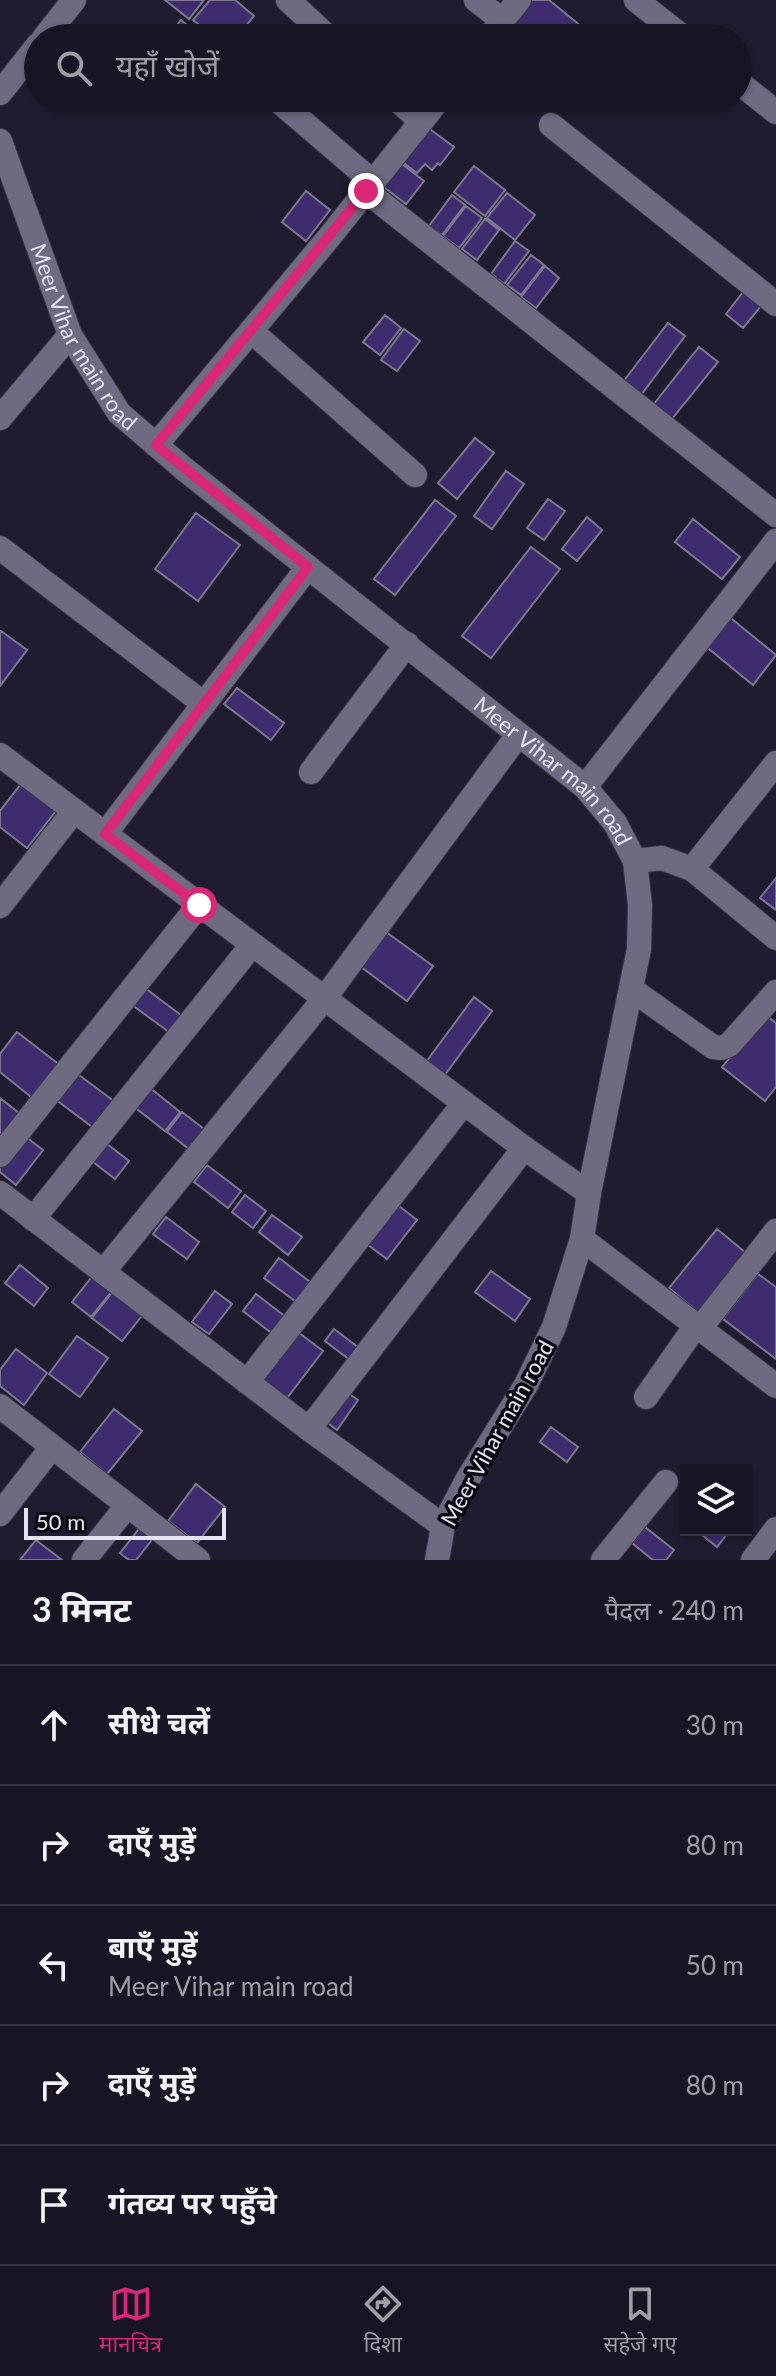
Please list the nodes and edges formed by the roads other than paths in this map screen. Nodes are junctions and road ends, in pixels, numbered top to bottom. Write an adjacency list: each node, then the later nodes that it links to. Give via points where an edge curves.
1 (74, 0): 6 (street)
2 (288, 0): 7 (street)
3 (476, 0): 8 (street)
4 (519, 0): 9 (street)
5 (636, 0): 10 (street)
6 (55, 24)
7 (314, 24)
8 (492, 24)
9 (499, 24)
10 (666, 24)
11 (24, 63): 12 (street)
12 (0, 93)
13 (752, 93): 17 (street)
14 (290, 112): 21 (street)
15 (411, 112): 18 (street)
16 (428, 112): 18 (street)
17 (776, 112)
18 (421, 121): 21 (street)
19 (551, 125): 22 (street)
20 (0, 141): 24 (street, Meer Vihar main road)
21 (370, 186): 23 (street); 28 (street)
22 (776, 304)
23 (251, 331): 26 (street); 27 (street)
24 (70, 335): 25 (street); 26 (street, Meer Vihar main road, via 119,413)
25 (0, 418)
26 (156, 445): 31 (street, Meer Vihar main road)
27 (415, 475)
28 (776, 515)
29 (775, 544): 38 (street)
30 (0, 548): 33 (street)
31 (308, 567): 32 (street, Meer Vihar main road); 33 (street)
32 (407, 644): 34 (street, Meer Vihar main road); 37 (street)
33 (204, 704): 40 (street)
34 (518, 735): 38 (street, Meer Vihar main road); 49 (street)
35 (0, 755): 39 (street)
36 (776, 763): 42 (street)
37 (311, 772)
38 (585, 787): 41 (street, Meer Vihar main road, via 615,823)
39 (74, 811): 40 (street); 44 (street)
40 (105, 834): 43 (street)
41 (635, 861): 42 (street, via 662,858); 47 (street, Meer Vihar main road, via 639,949)
42 (692, 869): 45 (street)
43 (199, 905): 46 (street); 52 (street)
44 (0, 906)
45 (776, 938)
46 (252, 945): 49 (street); 55 (street)
47 (631, 989): 48 (street, via 721,1048); 54 (street, Meer Vihar main road)
48 (776, 992)
49 (324, 999): 50 (street); 58 (street)
50 (464, 1103): 51 (street); 60 (street)
51 (524, 1148): 54 (street); 64 (street)
52 (0, 1155)
53 (0, 1193): 55 (street)
54 (589, 1193): 57 (street, Meer Vihar main road)
55 (33, 1219): 58 (street)
56 (776, 1231): 59 (street)
57 (582, 1239): 59 (street); 69 (street, Meer Vihar main road, via 554,1327 526,1385)
58 (103, 1272): 60 (street)
59 (699, 1325): 61 (street); 62 (street)
60 (247, 1382): 64 (street)
61 (776, 1386)
62 (646, 1397)
63 (0, 1406): 65 (street)
64 (309, 1429): 69 (street)
65 (52, 1447): 67 (street); 68 (street)
66 (666, 1482): 74 (street)
67 (127, 1506): 71 (street); 72 (street)
68 (0, 1514)
69 (443, 1526): 73 (street, Meer Vihar main road)
70 (776, 1529): 75 (street)
71 (84, 1560)
72 (196, 1560)
73 (437, 1560)
74 (603, 1560)
75 (753, 1560)

